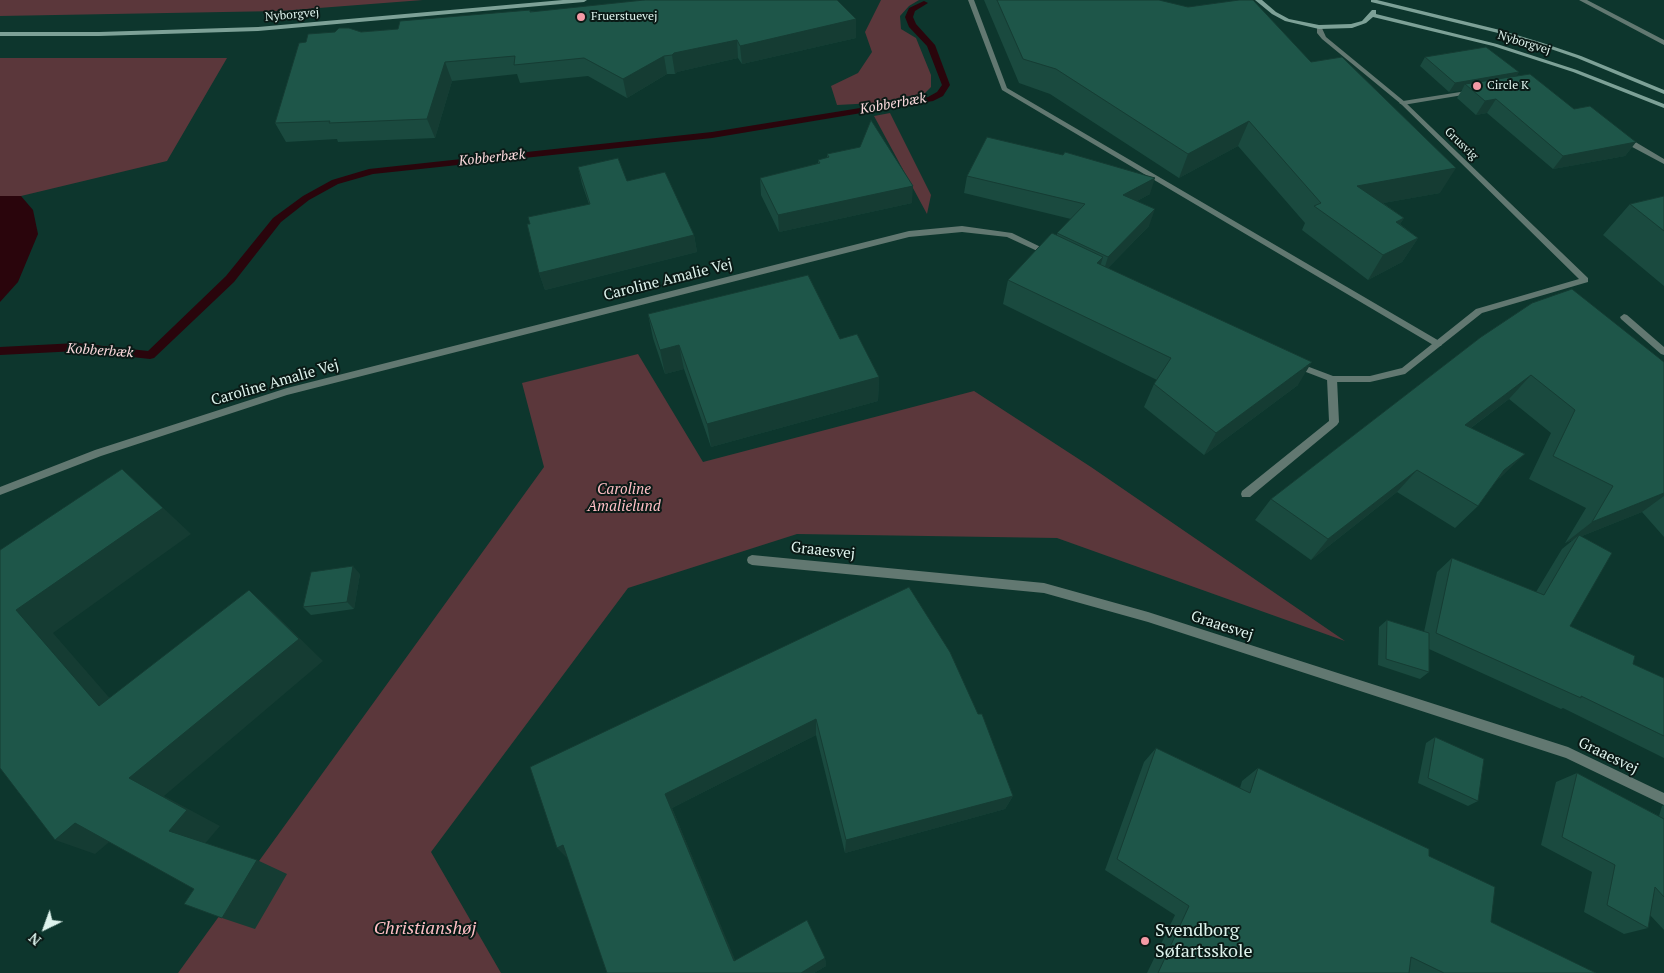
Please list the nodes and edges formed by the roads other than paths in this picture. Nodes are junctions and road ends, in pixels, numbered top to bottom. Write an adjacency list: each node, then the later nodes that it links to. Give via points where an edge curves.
1 (584, 0): 8 (street, Nyborgvej, via 258,29)
2 (971, 0): 18 (street, via 1004,90)
3 (1258, 0): 7 (street, via 1287,20)
4 (1372, 0): 6 (street); 11 (street, Nyborgvej, via 1541,44)
5 (1582, 0): 9 (street)
6 (1372, 15): 7 (street, via 1352,26); 13 (street, Nyborgvej, via 1503,48 1575,71)
7 (1319, 27): 12 (street, Grusvig, via 1324,38)
8 (0, 34)
9 (1664, 43)
10 (1479, 91): 12 (street)
11 (1664, 92)
12 (1403, 103): 18 (street, Grusvig, via 1585,280 1479,311)
13 (1664, 106)
14 (1613, 132): 15 (street)
15 (1664, 162)
16 (1054, 256): 22 (street, Caroline Amalie Vej, via 1008,234 962,229 909,234 287,392 98,454)
17 (1624, 317): 19 (street)
18 (1438, 344): 21 (street, via 1405,371 1370,379)
19 (1664, 352)
20 (1288, 362): 21 (street)
21 (1332, 379): 23 (street, via 1334,422)
22 (0, 491)
23 (1246, 494)
24 (752, 560): 25 (street, Graaesvej, via 1044,588 1148,617 1568,753)
25 (1664, 799)

